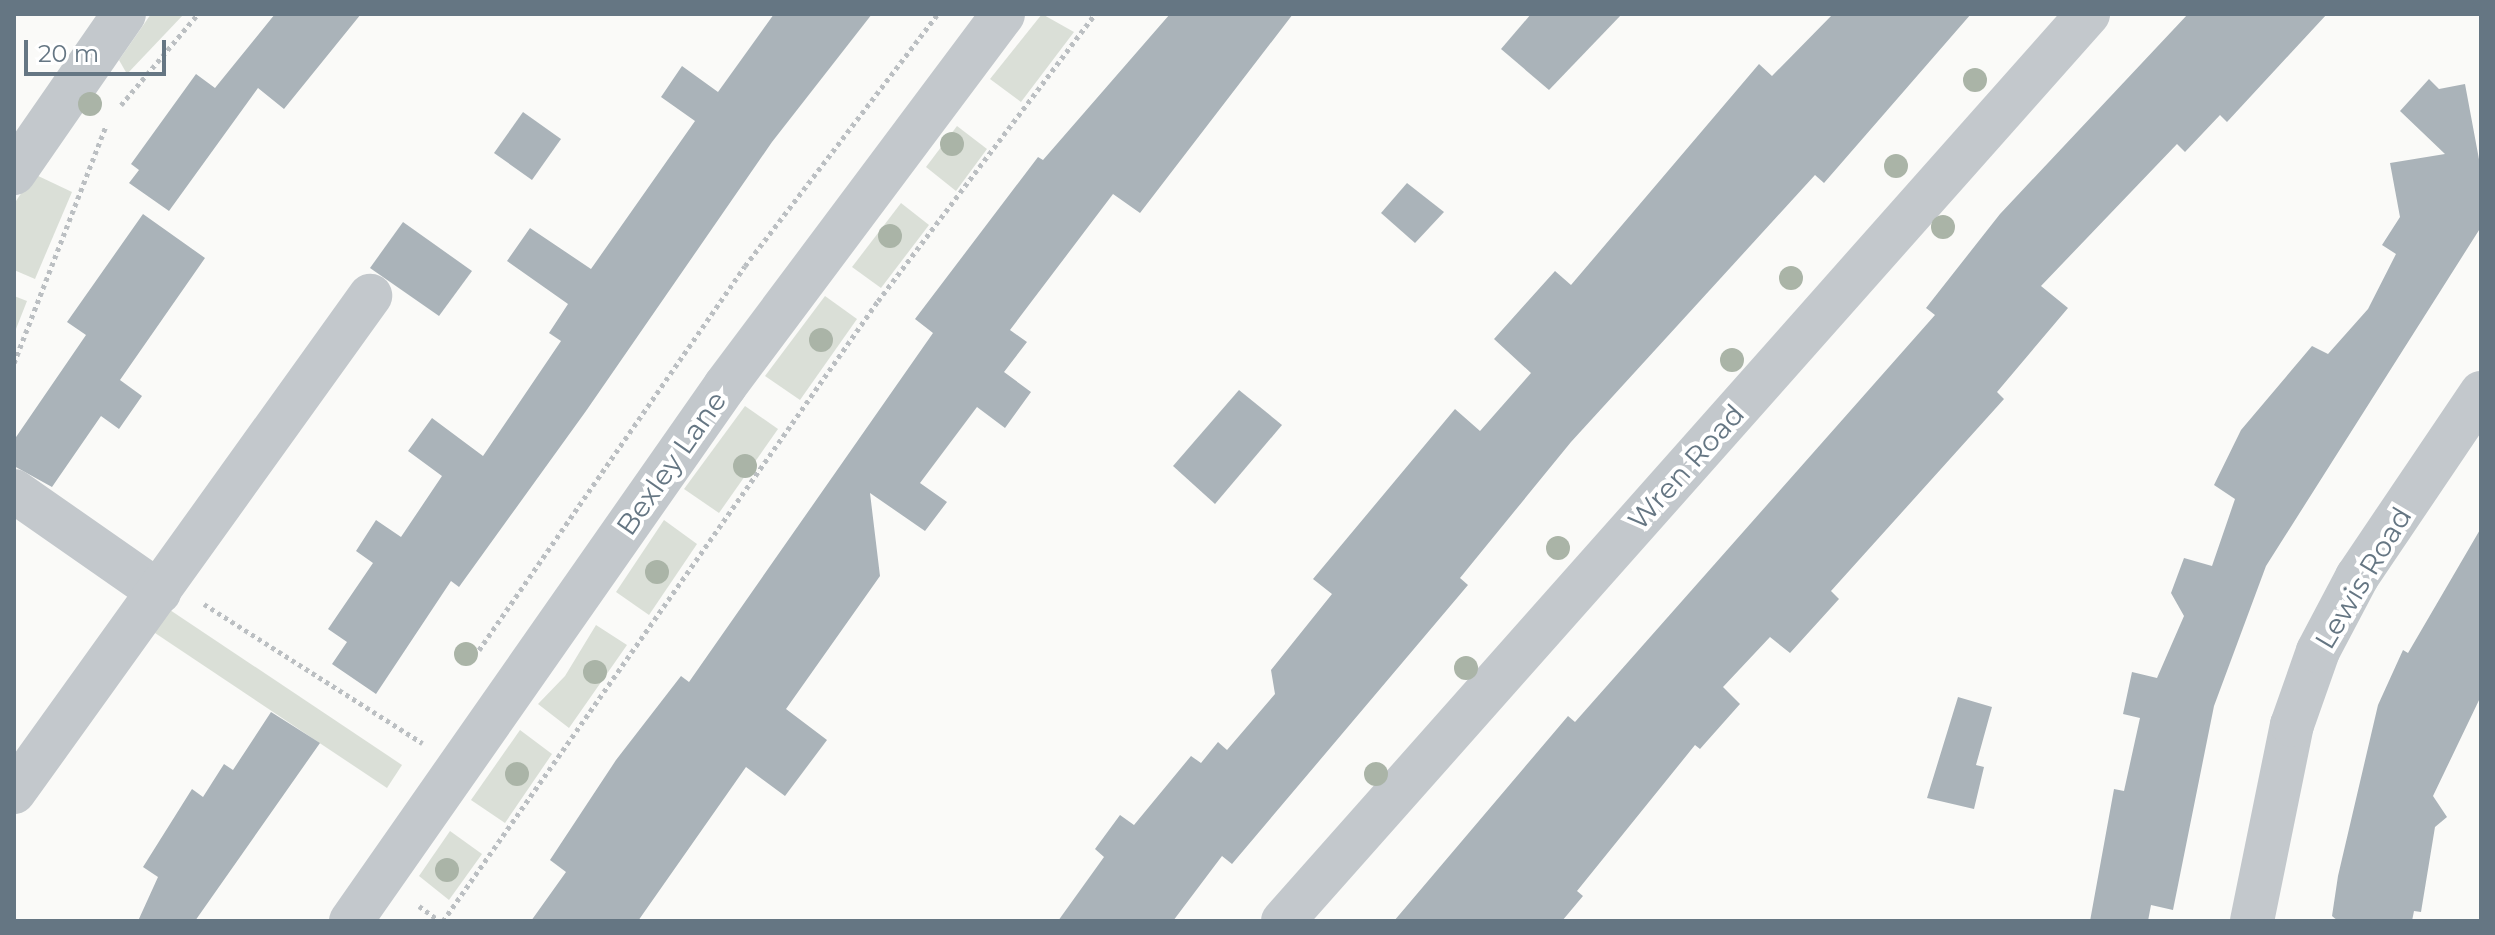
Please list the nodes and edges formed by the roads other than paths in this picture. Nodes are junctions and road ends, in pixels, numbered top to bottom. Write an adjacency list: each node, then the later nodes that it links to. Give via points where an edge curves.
1 (124, 14): 4 (street)
2 (1003, 14): 10 (street, Bexley Lane, via 725,386)
3 (2088, 14): 11 (street, Wren Road)
4 (14, 173)
5 (370, 296): 8 (street)
6 (2481, 393): 12 (street, Lewis Road, via 2357,577 2318,651 2292,725)
7 (14, 491): 8 (street)
8 (159, 592): 9 (street)
9 (14, 792)
10 (351, 921)
11 (1283, 921)
12 (2252, 921)

